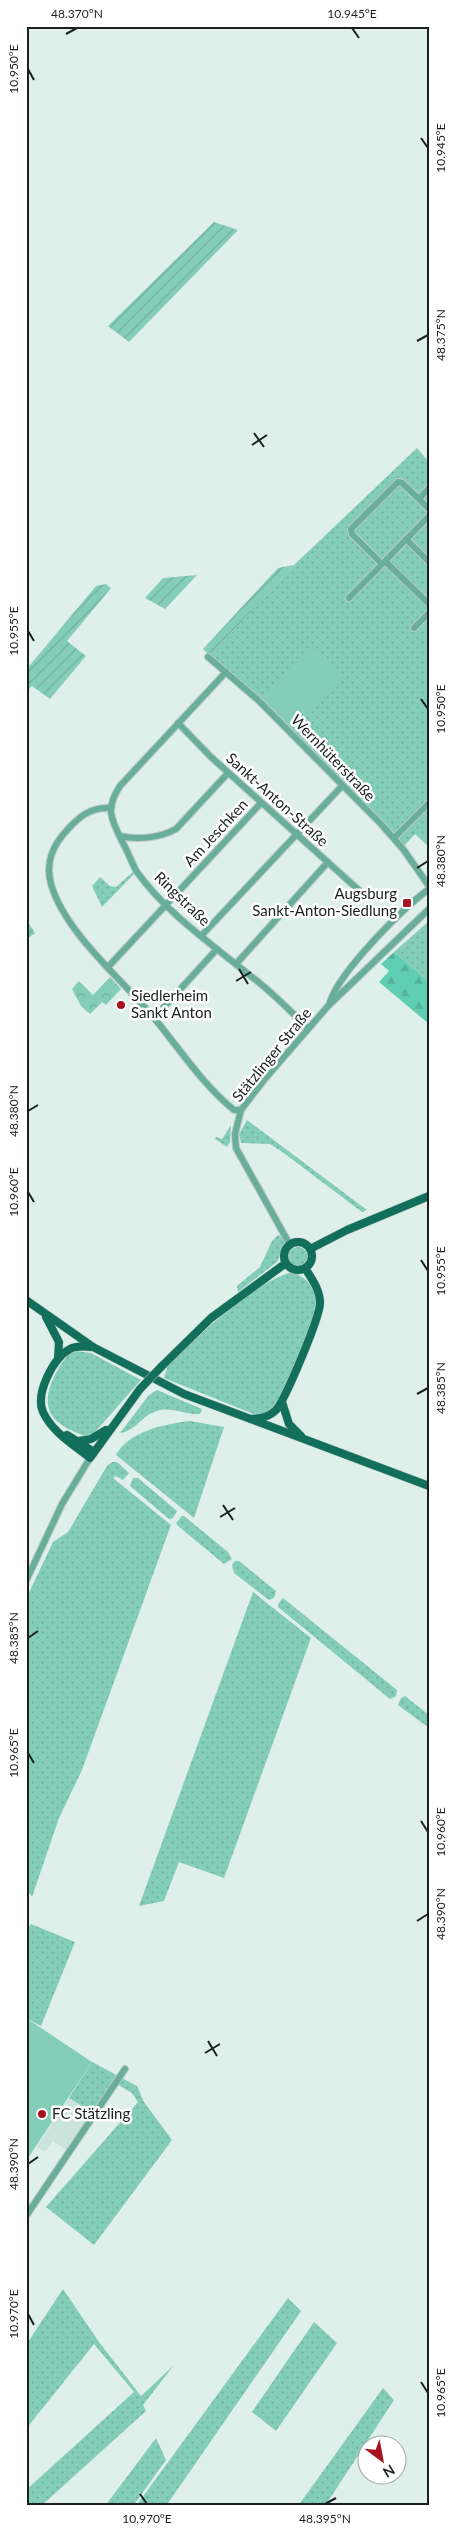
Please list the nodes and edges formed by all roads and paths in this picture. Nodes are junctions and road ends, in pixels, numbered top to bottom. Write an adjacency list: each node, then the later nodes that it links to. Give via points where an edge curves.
1 (429, 488): 2 (street)
2 (419, 499): 3 (street); 6 (street, via 398,482 351,529 352,534)
3 (429, 509)
4 (429, 516): 5 (street)
5 (406, 539): 6 (street); 7 (street)
6 (383, 562): 8 (street); 9 (street)
7 (429, 562)
8 (349, 598)
9 (429, 604)
10 (429, 613): 11 (street)
11 (414, 628)
12 (208, 657): 13 (street, Wernhüterstraße)
13 (226, 672): 14 (street); 16 (street, Wernhüterstraße, via 295,735)
14 (178, 723): 15 (street, Sankt-Anton-Straße); 19 (street, via 120,786)
15 (228, 773): 17 (street, Sankt-Anton-Straße); 23 (street, via 176,829)
16 (342, 786): 20 (street); 22 (street, Wernhüterstraße)
17 (261, 803): 20 (street, Sankt-Anton-Straße); 28 (street, Am Jeschken)
18 (429, 804): 22 (street)
19 (110, 808): 21 (street, Ringstraße); 33 (street, via 92,809 74,822 53,849 49,866 52,885 65,914)
20 (296, 834): 25 (street, Sankt-Anton-Straße); 30 (street)
21 (120, 836): 23 (street); 24 (street, Ringstraße)
22 (394, 838): 26 (street, Wernhüterstraße)
23 (134, 840): 24 (street)
24 (126, 848): 28 (street, Ringstraße, via 136,870)
25 (328, 862): 27 (street, Sankt-Anton-Straße); 32 (street)
26 (429, 888): 34 (street, Stätzlinger Straße, via 400,914)
27 (362, 893)
28 (167, 905): 30 (street, Ringstraße); 33 (street, Am Jeschken)
29 (429, 909): 35 (street, Stätzlinger Straße)
30 (202, 935): 31 (street, Ringstraße)
31 (217, 949): 32 (street, Ringstraße); 37 (street)
32 (236, 964): 38 (street, Ringstraße)
33 (108, 967): 37 (street)
34 (346, 977): 35 (street); 36 (street, Stätzlinger Straße)
35 (351, 982): 36 (street, Stätzlinger Straße)
36 (328, 1006): 38 (street, Stätzlinger Straße)
37 (154, 1018): 39 (street, via 231,1108)
38 (308, 1028): 39 (street, Stätzlinger Straße)
39 (242, 1110): 41 (street, Stätzlinger Straße, via 236,1148)
40 (429, 1196): 42 (main road)
41 (290, 1245): 42 (main road, via 302,1243); 43 (main road, via 285,1253)
42 (310, 1249): 44 (main road, via 312,1259)
43 (286, 1263): 44 (main road, via 295,1270); 51 (main road, bridge, via 211,1318 140,1389)
44 (305, 1268): 49 (main road, via 317,1289 320,1304)
45 (26, 1300): 46 (main road)
46 (45, 1315): 47 (main road); 48 (main road, via 59,1342)
47 (93, 1347): 48 (main road, via 70,1349); 50 (main road, via 184,1394)
48 (57, 1361): 52 (main road, via 43,1386 41,1405)
49 (282, 1402): 50 (main road, via 270,1414); 53 (main road, via 289,1424)
50 (249, 1419): 53 (main road)
51 (113, 1424): 54 (main road, via 96,1437); 55 (main road)
52 (56, 1430): 54 (main road); 55 (main road)
53 (303, 1438): 56 (main road)
54 (79, 1440): 55 (main road)
55 (92, 1455): 57 (street, via 62,1504)
56 (429, 1486)
57 (26, 1581)
58 (125, 2069): 59 (street)
59 (26, 2216)

